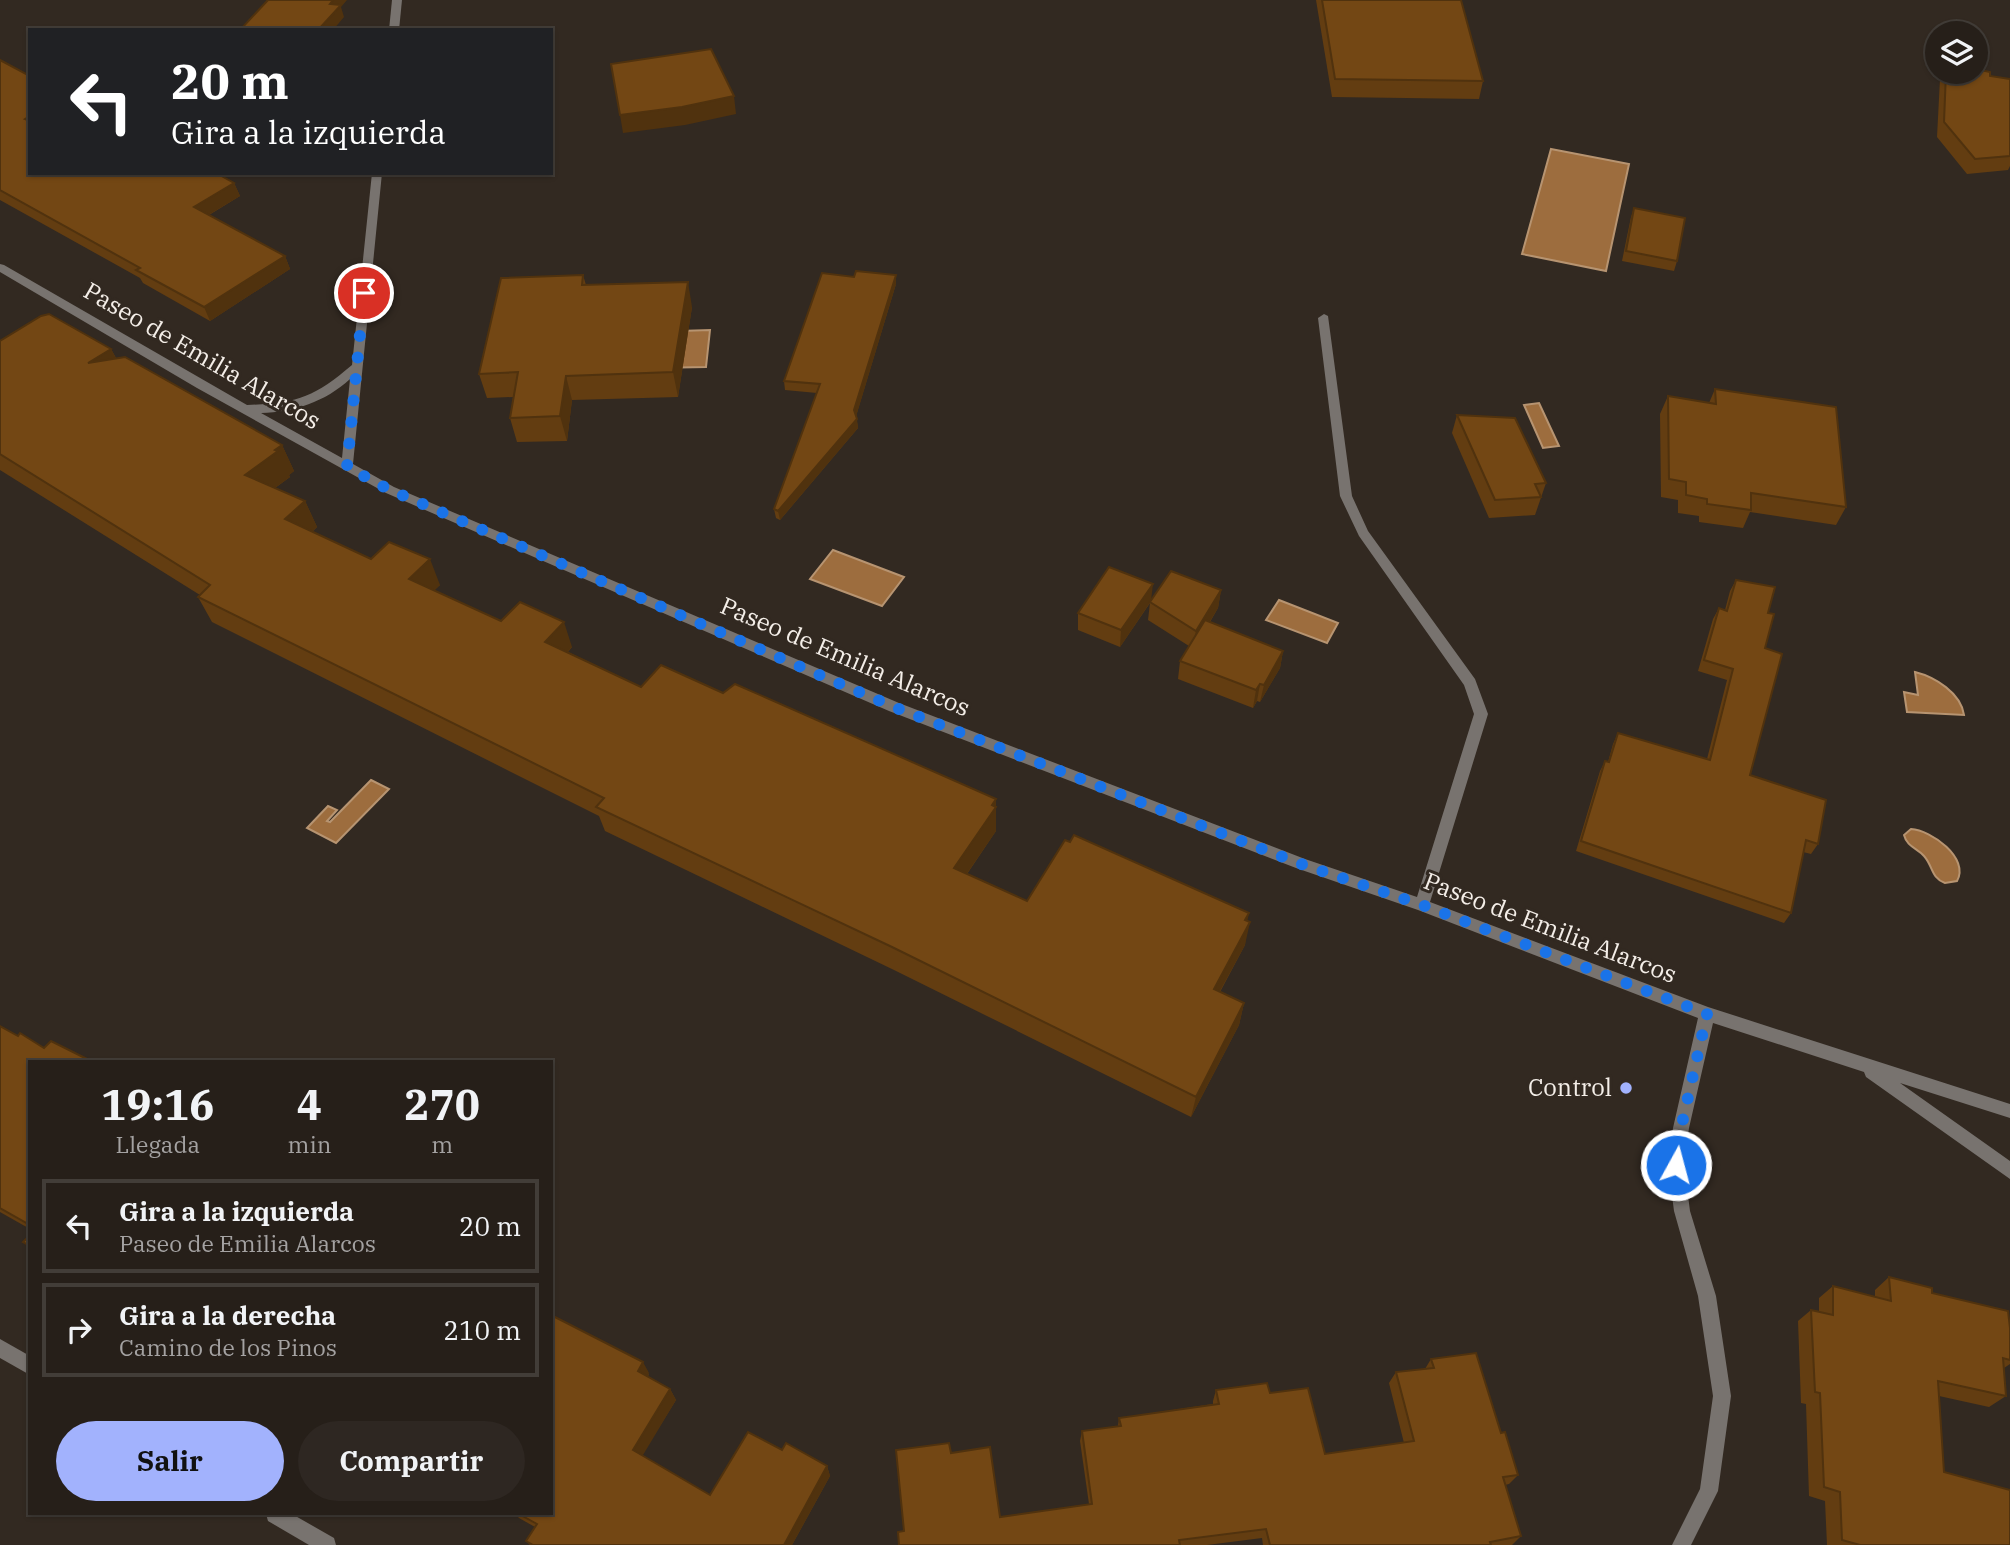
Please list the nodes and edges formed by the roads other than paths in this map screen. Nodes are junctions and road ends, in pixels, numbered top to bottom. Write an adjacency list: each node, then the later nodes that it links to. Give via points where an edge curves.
1 (397, 0): 2 (street)
2 (394, 28)
3 (377, 175): 6 (street)
4 (0, 267): 7 (street, Paseo de Emilia Alarcos)
5 (1324, 318): 9 (street, via 1346,496 1363,533 1470,683 1481,715)
6 (355, 368): 7 (street, via 320,397 295,406); 8 (street)
7 (243, 408): 8 (street, Paseo de Emilia Alarcos)
8 (347, 467): 9 (street, Paseo de Emilia Alarcos, via 390,490 894,707 1301,864)
9 (1422, 905): 10 (street, Paseo de Emilia Alarcos)
10 (1707, 1014): 11 (street, Paseo de Emilia Alarcos); 18 (street, via 1676,1165 1682,1212 1707,1296 1722,1396 1709,1491)
11 (1860, 1063): 12 (street, Paseo de Emilia Alarcos); 13 (street, Paseo de Emilia Alarcos)
12 (2010, 1111)
13 (2010, 1171)
14 (0, 1348): 15 (street)
15 (28, 1365)
16 (277, 1515): 17 (street)
17 (327, 1545)
18 (1681, 1545)

